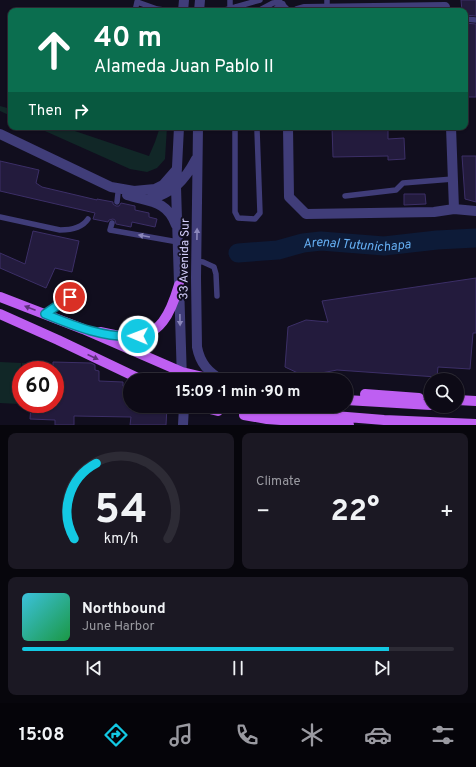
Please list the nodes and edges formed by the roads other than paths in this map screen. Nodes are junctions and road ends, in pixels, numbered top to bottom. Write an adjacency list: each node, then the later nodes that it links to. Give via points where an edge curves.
1 (230, 0): 8 (lane)
2 (260, 0): 8 (lane)
3 (283, 4): 9 (lane, via 273,3); 10 (lane); 11 (lane)
4 (445, 6): 13 (street)
5 (320, 7): 12 (street)
6 (135, 8): 7 (lane, via 137,2)
7 (154, 8)
8 (233, 8)
9 (264, 8)
10 (277, 8)
11 (286, 8)
12 (336, 8)
13 (407, 8)
14 (178, 130): 22 (street, 33 Avenida Sur)
15 (198, 130): 21 (street, 33 Avenida Sur)
16 (235, 130): 17 (lane, via 235,212 238,218 255,219 260,213)
17 (257, 130)
18 (288, 130): 28 (street, via 289,197 306,214 434,212)
19 (451, 130): 23 (street)
20 (0, 134): 25 (street)
21 (198, 156): 24 (street, via 185,178); 35 (street, 33 Avenida Sur, one-way to 21)
22 (177, 169): 24 (street, 33 Avenida Sur); 25 (street, via 163,185 155,189)
23 (453, 179): 26 (lane, via 403,183 396,190); 28 (street)
24 (176, 187): 27 (street); 33 (street, 33 Avenida Sur)
25 (115, 194): 27 (street)
26 (345, 196)
27 (148, 200): 33 (street, via 165,207 173,216)
28 (454, 209): 29 (street)
29 (476, 211)
30 (0, 217): 31 (lane, via 60,230 82,226)
31 (88, 219)
32 (112, 223): 34 (lane, one-way to 32, via 110,230)
33 (178, 230): 34 (street, 33 Avenida Sur)
34 (178, 242): 36 (street, 33 Avenida Sur)
35 (196, 261): 37 (lane, via 214,267); 46 (street, 33 Avenida Sur, via 197,347 199,357)
36 (179, 285): 42 (main road, via 169,314 161,324 148,333 129,337); 45 (street, 33 Avenida Sur, one-way to 45)
37 (217, 296)
38 (0, 297): 41 (main road, one-way to 38)
39 (70, 297): 41 (lane)
40 (0, 314): 43 (main road, one-way to 43)
41 (45, 314): 42 (main road)
42 (83, 329): 44 (main road)
43 (127, 373)
44 (176, 373)
45 (182, 373)
46 (212, 373)
47 (353, 393): 48 (main road)
48 (424, 398)
49 (353, 400): 52 (main road)
50 (464, 400): 51 (main road)
51 (476, 401)
52 (424, 405)
53 (464, 406): 54 (main road)
54 (476, 407)
55 (184, 413): 60 (street)
56 (230, 413): 58 (main road)
57 (298, 413): 59 (main road)
58 (327, 424): 61 (main road)
59 (476, 424)
60 (183, 425)
61 (349, 425)

